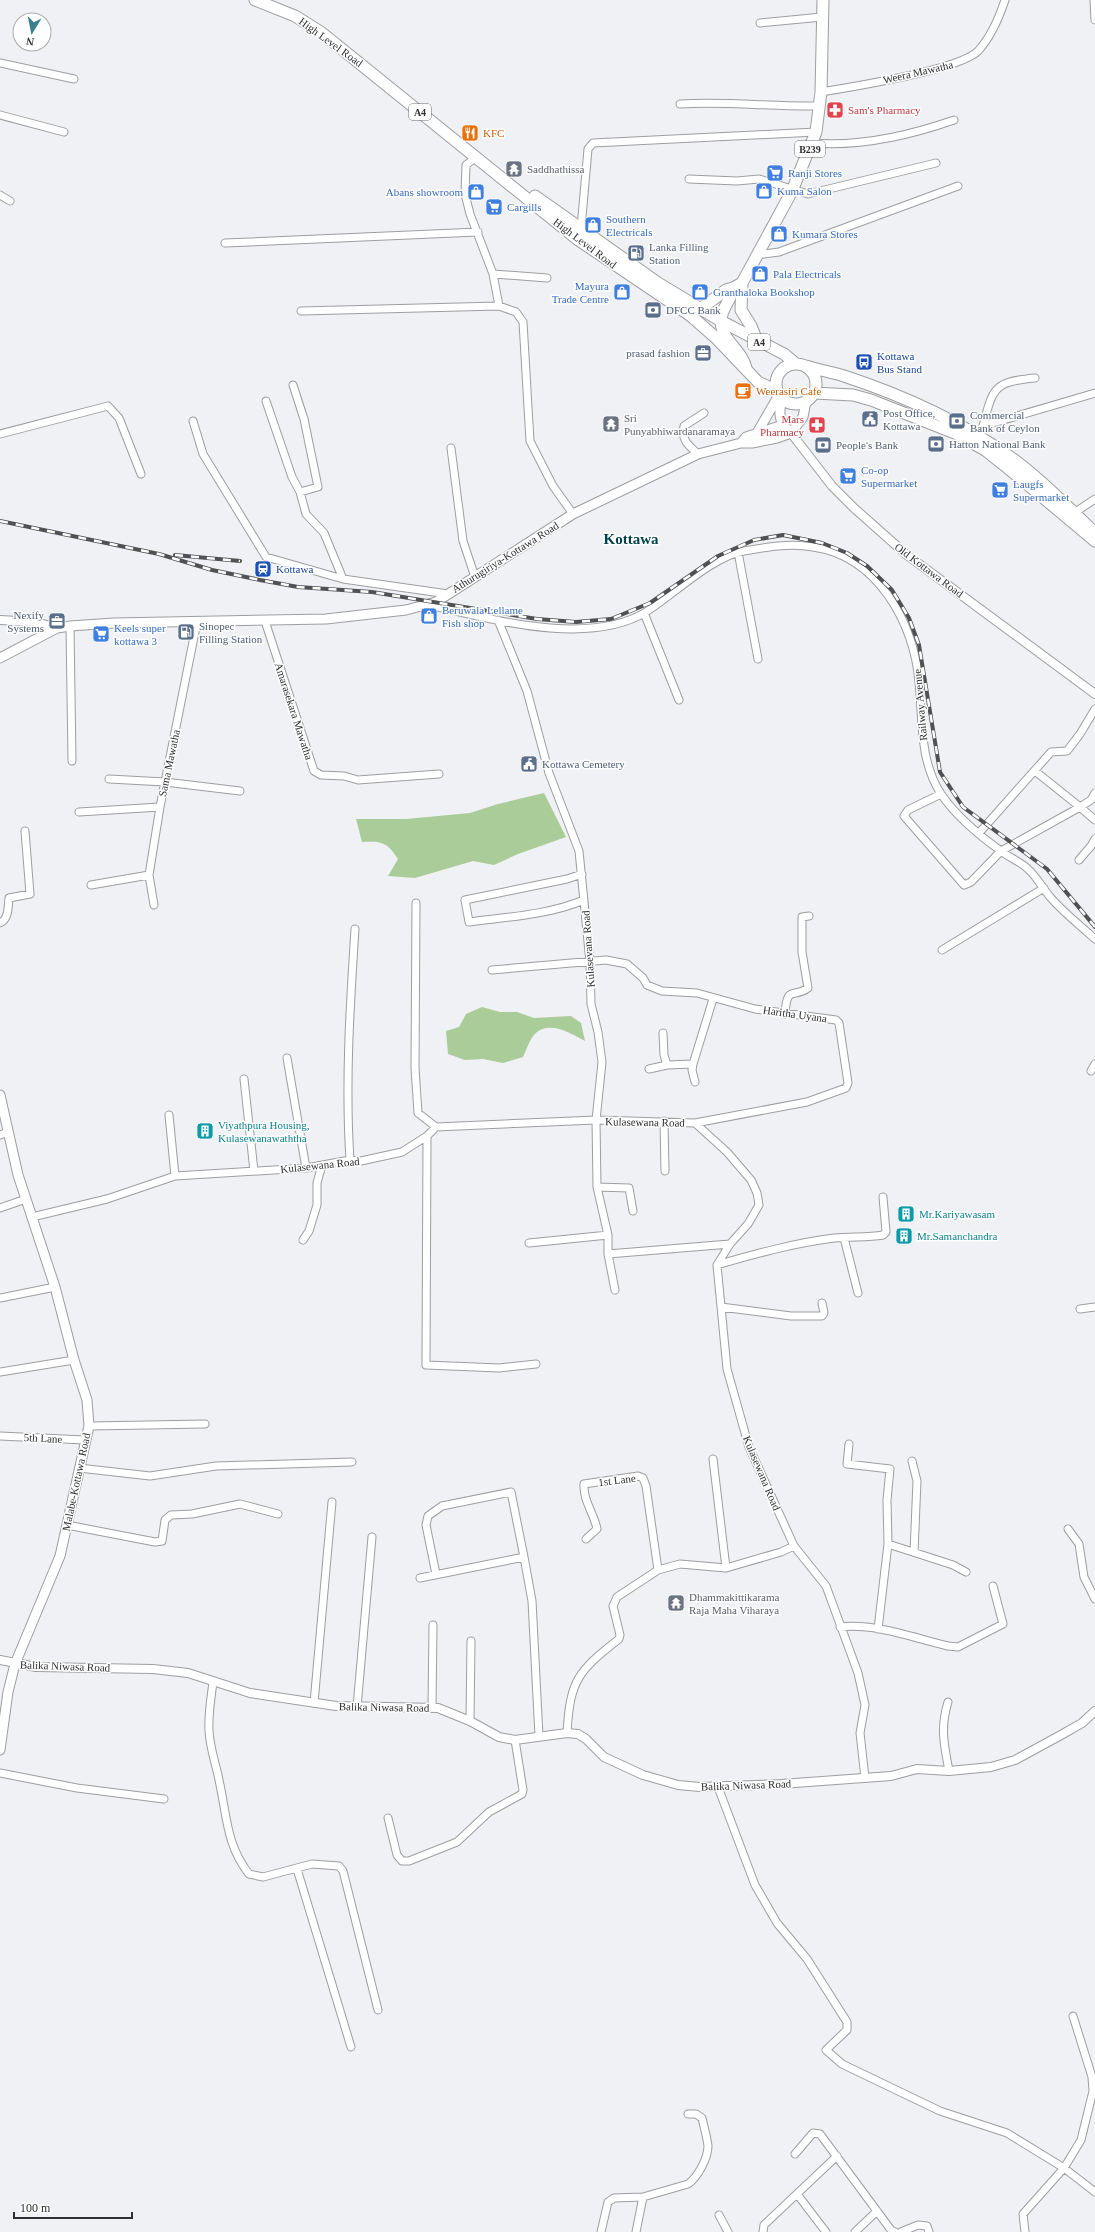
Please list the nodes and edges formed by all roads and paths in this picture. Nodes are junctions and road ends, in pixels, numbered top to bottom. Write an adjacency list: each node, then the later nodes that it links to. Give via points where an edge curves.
1 (255, 0): 19 (main road, High Level Road / A4, via 295,16 322,33)
2 (272, 0): 26 (main road, High Level Road / A4, via 308,17 520,185)
3 (823, 0): 6 (main road, B239)
4 (1005, 0): 11 (street, Weera Mawatha, via 991,32 978,51 968,58 947,66)
5 (1094, 0): 7 (street)
6 (822, 17): 8 (street); 11 (main road, B239)
7 (1095, 20)
8 (760, 23)
9 (0, 62): 10 (street)
10 (74, 79)
11 (821, 92): 13 (main road, B239)
12 (680, 104): 13 (street, via 719,102 792,107)
13 (820, 106): 17 (main road, B239)
14 (0, 115): 16 (street)
15 (954, 120): 18 (street, via 895,138 839,145)
16 (64, 132)
17 (816, 132): 18 (main road, B239); 26 (street, via 593,143 588,149)
18 (813, 143): 23 (main road, B239)
19 (475, 158): 27 (street, via 466,165 466,194 470,214); 39 (main road, High Level Road / A4, via 576,239 691,316)
20 (936, 164): 23 (street, via 808,194)
21 (689, 179): 23 (street, via 759,179)
22 (958, 186): 29 (street, via 779,252)
23 (792, 190): 29 (main road, B239)
24 (0, 196): 25 (street)
25 (10, 201)
26 (581, 228): 34 (main road, High Level Road / A4, via 658,283)
27 (478, 232): 28 (street); 30 (street)
28 (225, 243)
29 (756, 255): 32 (main road, B239)
30 (493, 274): 31 (street); 33 (street)
31 (547, 278)
32 (737, 285): 34 (main road); 36 (main road, B239, via 725,306); 37 (main road, B239, via 741,310)
33 (499, 306): 35 (street); 60 (street, via 516,312 523,322 530,441 553,486)
34 (700, 309): 36 (main road, High Level Road / A4)
35 (302, 311)
36 (721, 321): 37 (main road, High Level Road / A4); 39 (main road, via 723,331)
37 (757, 341): 38 (main road, High Level Road / A4)
38 (801, 365): 43 (main road, via 784,368 779,372 776,384); 44 (main road, via 814,375 816,381); 49 (main road, High Level Road / A4, via 844,376)
39 (746, 368): 43 (main road, High Level Road / A4, via 758,382)
40 (1035, 378): 49 (street, via 1010,381 995,390)
41 (293, 385): 57 (street, via 304,419 318,487)
42 (1095, 393): 49 (street)
43 (780, 395): 44 (main road, via 794,404); 48 (main road, via 780,416); 50 (main road)
44 (810, 397): 51 (main road, via 803,416); 62 (main road, via 853,395 957,434 1010,469)
45 (266, 401): 57 (street, via 292,477)
46 (704, 413): 55 (street, via 684,426 682,433 684,442)
47 (193, 421): 65 (street, via 203,454 266,557)
48 (783, 425): 50 (main road, Athurugiriya-Kottawa Road); 51 (main road, Old Kottawa Road)
49 (981, 431): 59 (main road, High Level Road / A4)
50 (757, 433): 53 (main road, Athurugiriya-Kottawa Road)
51 (791, 433): 53 (main road, Athurugiriya-Kottawa Road); 77 (street, Old Kottawa Road, via 832,486 884,535)
52 (0, 434): 56 (street, via 108,406 119,418)
53 (741, 443): 55 (main road, Athurugiriya-Kottawa Road)
54 (451, 448): 64 (street, via 463,541)
55 (698, 454): 60 (main road, Athurugiriya-Kottawa Road)
56 (141, 474)
57 (300, 492): 65 (street, via 306,514 324,532)
58 (1095, 499): 59 (street)
59 (1074, 513): 61 (main road, High Level Road / A4)
60 (573, 514): 64 (main road, Athurugiriya-Kottawa Road)
61 (1095, 533)
62 (1095, 541)
63 (738, 552): 68 (street, Railway Avenue, via 721,560); 76 (street); 87 (street, Railway Avenue, via 781,545 814,547 840,554 870,574 892,599 911,640 919,680 922,740 931,773)
64 (475, 578): 66 (main road, Athurugiriya-Kottawa Road)
65 (343, 579): 66 (street)
66 (448, 594): 67 (main road, Athurugiriya-Kottawa Road, via 436,602)
67 (427, 604): 70 (street, Railway Avenue); 71 (main road, Athurugiriya-Kottawa Road, via 406,610 363,615)
68 (644, 613): 70 (street, Railway Avenue, via 617,624 580,628 543,627); 78 (street)
69 (0, 620): 74 (street, via 36,622)
70 (498, 620): 97 (street, Kulasevana Road, via 527,691 549,773 578,851)
71 (265, 621): 72 (main road, Athurugiriya-Kottawa Road); 82 (street, Amarasekara Mawatha, via 314,772 358,780)
72 (197, 622): 73 (main road, Athurugiriya-Kottawa Road); 84 (street, Sama Mawatha)
73 (70, 626): 74 (main road, Athurugiriya-Kottawa Road); 80 (street)
74 (57, 628): 75 (main road, Athurugiriya-Kottawa Road)
75 (0, 658)
76 (758, 659)
77 (1095, 694)
78 (679, 700)
79 (1095, 709): 81 (street, via 1067,751 1051,752)
80 (72, 761)
81 (1035, 771): 89 (street); 93 (street)
82 (439, 774)
83 (109, 779): 84 (street)
84 (165, 782): 85 (street); 88 (street, Sama Mawatha)
85 (240, 791)
86 (1095, 793): 89 (street)
87 (941, 794): 93 (street, Railway Avenue); 95 (street, via 908,810 904,816 964,885 971,882)
88 (160, 807): 90 (street); 98 (street, Sama Mawatha)
89 (1080, 807): 91 (street); 95 (street)
90 (79, 812)
91 (1095, 820)
92 (25, 831): 105 (street, via 30,894 9,898 7,916)
93 (979, 833): 95 (street, Railway Avenue)
94 (1095, 839): 96 (street)
95 (1001, 851): 100 (street, Railway Avenue, via 1028,868)
96 (1078, 860)
97 (582, 874): 101 (street, Kulasevana Road); 101 (street, via 465,900 469,922 534,913 570,906)
98 (149, 875): 99 (street); 103 (street, Sama Mawatha)
99 (91, 885)
100 (1044, 888): 107 (street, Railway Avenue, via 1051,898); 108 (street)
101 (584, 900): 109 (street, Kulasevana Road)
102 (416, 903): 127 (street, via 415,1068 418,1113)
103 (154, 905)
104 (809, 916): 112 (street, via 802,917 802,952 808,988 791,994 786,1001)
105 (0, 923)
106 (355, 929): 130 (street, via 347,1116)
107 (1095, 939)
108 (942, 950)
109 (590, 962): 110 (street, Haritha Uyana); 111 (street, Haritha Uyana, via 606,960 627,964 647,985 657,989 697,993); 124 (street, Kulasevana Road, via 591,1004 602,1062)
110 (492, 970)
111 (713, 999): 112 (street, Haritha Uyana); 115 (street)
112 (785, 1014): 126 (street, Haritha Uyana, via 836,1020 839,1023 848,1083 846,1088 807,1102)
113 (663, 1033): 117 (street)
114 (287, 1058): 132 (street)
115 (693, 1064): 117 (street); 121 (street)
116 (1095, 1064): 119 (street)
117 (667, 1065): 118 (street)
118 (649, 1069)
119 (1091, 1071)
120 (244, 1078): 133 (street)
121 (695, 1082)
122 (0, 1095): 128 (main road, Malabe-Kottawa Road)
123 (170, 1115): 135 (street)
124 (596, 1120): 125 (street, Kulasewana Road); 127 (street, Kulasewana Road); 136 (street, Kulasevana Road)
125 (664, 1121): 126 (street, Kulasewana Road); 134 (street)
126 (695, 1123): 146 (street, Kulasewana Road, via 727,1152 751,1180 757,1193 759,1205 748,1224)
127 (436, 1127): 129 (street, Kulasewana Road)
128 (4, 1133): 138 (main road, Malabe-Kottawa Road)
129 (427, 1136): 130 (street, Kulasewana Road, via 402,1152 361,1161); 158 (street, via 426,1365 499,1368)
130 (350, 1160): 131 (street, Kulasewana Road)
131 (322, 1165): 132 (street, Kulasewana Road); 144 (street, via 317,1183 317,1205 309,1231)
132 (306, 1168): 133 (street, Kulasewana Road)
133 (254, 1171): 135 (street, Kulasewana Road)
134 (665, 1171)
135 (175, 1176): 141 (street, Kulasewana Road, via 107,1199)
136 (597, 1187): 140 (street, via 629,1188); 142 (street, Kulasevana Road)
137 (883, 1197): 143 (street, via 886,1232 883,1235)
138 (26, 1199): 139 (street); 141 (main road, Malabe-Kottawa Road)
139 (0, 1208)
140 (633, 1211)
141 (32, 1217): 149 (main road, Malabe-Kottawa Road)
142 (608, 1235): 145 (street); 147 (street, Kulasevana Road)
143 (844, 1238): 148 (street, via 754,1254); 151 (street)
144 (303, 1240)
145 (530, 1243)
146 (730, 1244): 147 (street); 148 (street, Kulasewana Road)
147 (608, 1254): 150 (street, Kulasevana Road)
148 (717, 1265): 154 (street, Kulasewana Road)
149 (55, 1286): 152 (street); 157 (main road, Malabe-Kottawa Road)
150 (615, 1290)
151 (858, 1293)
152 (0, 1298)
153 (822, 1303): 154 (street, via 822,1316 791,1316)
154 (721, 1307): 176 (street, Kulasewana Road, via 728,1370 750,1447)
155 (1095, 1307): 156 (street)
156 (1080, 1309)
157 (74, 1360): 159 (street); 161 (main road, Malabe-Kottawa Road, via 87,1400)
158 (536, 1364)
159 (0, 1372)
160 (205, 1424): 161 (street)
161 (89, 1426): 163 (main road, Malabe-Kottawa Road)
162 (0, 1436): 163 (street, 5th Lane)
163 (85, 1440): 168 (main road, Malabe-Kottawa Road)
164 (849, 1444): 175 (street, via 847,1464 890,1469 887,1500)
165 (713, 1459): 179 (street)
166 (912, 1460): 177 (street, via 917,1481)
167 (352, 1462): 168 (street, via 216,1466 150,1476)
168 (79, 1468): 171 (main road, Malabe-Kottawa Road)
169 (332, 1502): 194 (street)
170 (278, 1514): 171 (street, via 240,1504 171,1516 165,1520 162,1541 155,1542)
171 (67, 1524): 191 (main road, Malabe-Kottawa Road, via 60,1556)
172 (1068, 1529): 185 (street, via 1079,1544 1084,1577)
173 (372, 1537): 195 (street)
174 (586, 1539): 180 (street, 1st Lane, via 597,1529 595,1519 583,1496 584,1484 638,1476 643,1478)
175 (888, 1544): 177 (street); 188 (street)
176 (794, 1546): 179 (street); 187 (street, Kulasewana Road, via 826,1586)
177 (914, 1552): 181 (street)
178 (524, 1557): 182 (street); 182 (street, via 511,1492 442,1506 428,1516 426,1525); 200 (street, via 532,1601)
179 (726, 1568): 180 (street, via 680,1564)
180 (658, 1570): 199 (street, via 617,1597 613,1606 619,1639 593,1660 571,1691)
181 (966, 1572)
182 (436, 1574): 183 (street)
183 (420, 1578)
184 (993, 1586): 188 (street, via 1003,1624 958,1647)
185 (1095, 1599)
186 (433, 1625): 196 (street)
187 (840, 1627): 188 (street); 205 (street, Kulasewana Road, via 858,1673 865,1705 860,1733)
188 (878, 1629)
189 (471, 1640): 198 (street)
190 (0, 1660): 191 (street, Balika Niwasa Road)
191 (15, 1664): 192 (street, Balika Niwasa Road, via 36,1667 153,1669 188,1674); 202 (main road, Malabe-Kottawa Road, via 8,1692)
192 (213, 1682): 194 (street, Balika Niwasa Road, via 250,1693); 209 (street, via 209,1730 211,1749 221,1786 227,1829 240,1863 249,1874 264,1877)
193 (948, 1702): 203 (street, via 942,1733)
194 (314, 1703): 195 (street, Balika Niwasa Road)
195 (357, 1707): 196 (street, Balika Niwasa Road)
196 (432, 1707): 198 (street, Balika Niwasa Road)
197 (1095, 1711): 203 (street, Balika Niwasa Road, via 1082,1723 1015,1760 991,1767)
198 (470, 1721): 201 (street, Balika Niwasa Road, via 499,1737)
199 (567, 1733): 200 (street, Balika Niwasa Road); 206 (street, Balika Niwasa Road, via 578,1734 604,1757 654,1779 678,1785)
200 (540, 1736): 201 (street, Balika Niwasa Road)
201 (515, 1740): 208 (street, via 522,1794 489,1812 457,1842 409,1861 402,1861 397,1855)
202 (0, 1750)
203 (949, 1771): 205 (street, Balika Niwasa Road, via 917,1769 891,1776)
204 (0, 1773): 207 (street, via 77,1788)
205 (865, 1778): 206 (street, Balika Niwasa Road)
206 (718, 1788): 216 (street, via 759,1891 776,1923 806,1959 847,2022 847,2030 826,2050 842,2064 940,2111 1008,2133)
207 (164, 1799)
208 (388, 1818)
209 (297, 1869): 210 (street, via 312,1864 339,1866 343,1871); 212 (street)
210 (378, 2010)
211 (1073, 2016): 216 (street, via 1092,2077 1093,2091 1081,2140)
212 (351, 2047)
213 (688, 2114): 219 (street, via 696,2114 702,2118 708,2147 694,2180)
214 (795, 2154): 215 (street, via 813,2133 820,2134)
215 (837, 2156): 218 (street); 220 (street)
216 (1064, 2168): 217 (street); 231 (street, via 1023,2214)
217 (1095, 2192)
218 (797, 2194): 225 (street, via 764,2225); 226 (street)
219 (643, 2197): 222 (street, via 614,2198 608,2202); 223 (street)
220 (877, 2211): 227 (street); 228 (street)
221 (719, 2215): 224 (street)
222 (601, 2232)
223 (636, 2232)
224 (728, 2232)
225 (763, 2232)
226 (826, 2232)
227 (855, 2232)
228 (895, 2232)
229 (901, 2232): 230 (street, via 918,2225 927,2226)
230 (929, 2232)
231 (1025, 2232)

